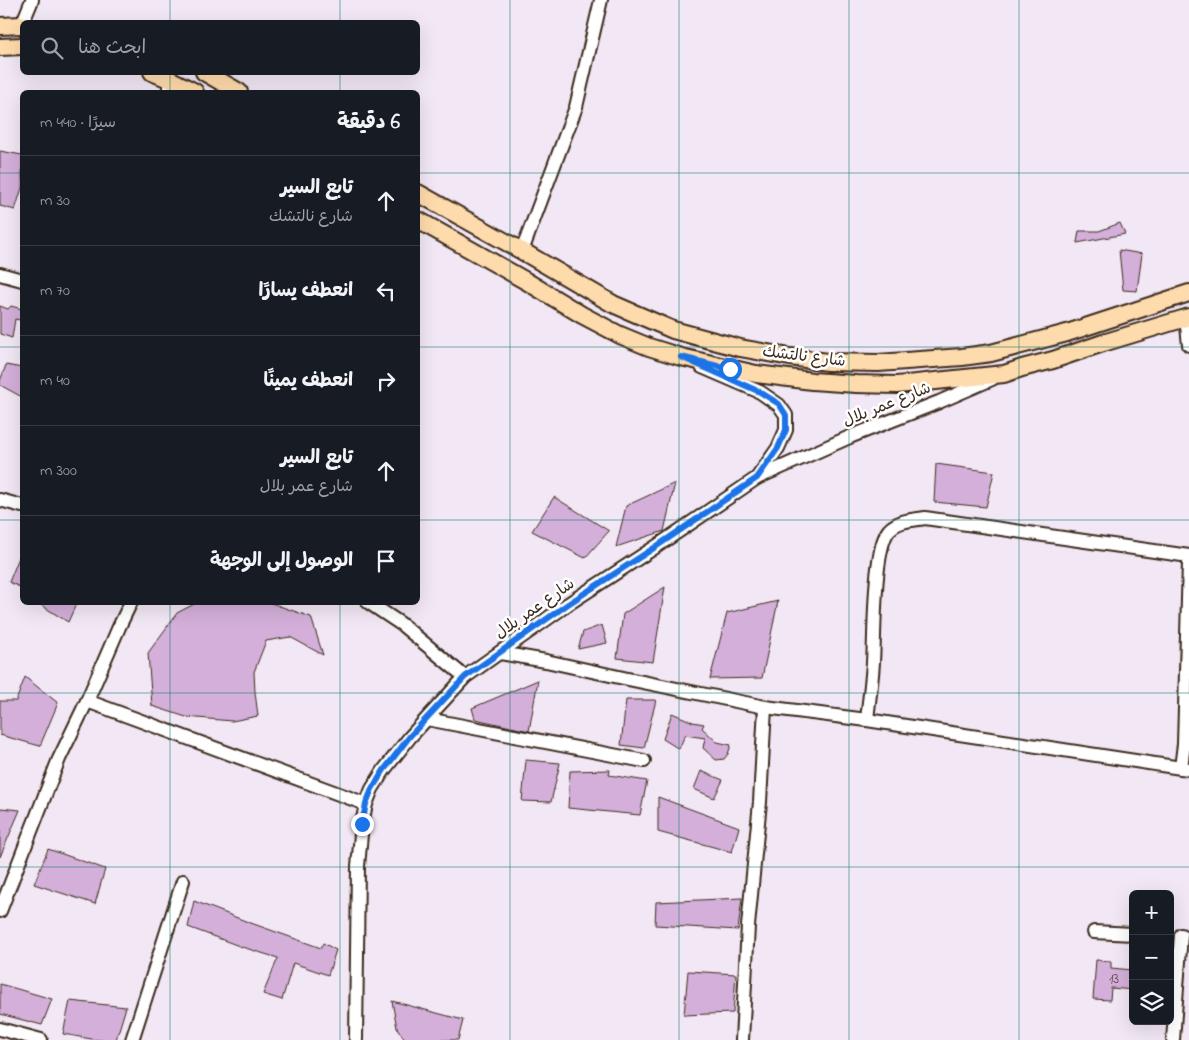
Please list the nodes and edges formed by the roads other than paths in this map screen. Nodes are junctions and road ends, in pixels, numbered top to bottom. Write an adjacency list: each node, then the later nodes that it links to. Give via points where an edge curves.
1 (32, 0): 3 (street)
2 (602, 0): 15 (street, via 576,107)
3 (24, 20)
4 (20, 24): 5 (main road)
5 (0, 26)
6 (20, 46): 7 (main road)
7 (0, 47)
8 (156, 75): 10 (main road)
9 (209, 75): 12 (main road)
10 (169, 86): 11 (main road)
11 (186, 90)
12 (236, 90)
13 (420, 194): 15 (main road, شارع نالتشك)
14 (420, 221): 21 (main road, شارع نالتشك, via 620,335)
15 (522, 251): 18 (main road, شارع نالتشك, via 613,304 674,330 740,348 828,362 900,363 991,353 1067,333)
16 (0, 274): 17 (street)
17 (20, 279)
18 (1189, 294)
19 (1188, 317): 20 (street); 22 (main road, شارع نالتشك)
20 (1189, 345)
21 (681, 357): 22 (main road, شارع نالتشك, via 756,374 856,384 897,385); 23 (street, via 760,392 779,404 786,415 786,430 778,448)
22 (1004, 374): 23 (street, شارع عمر بلال)
23 (757, 478): 30 (street, شارع عمر بلال)
24 (0, 500): 25 (street)
25 (20, 505)
26 (1189, 556): 35 (street, via 925,518 898,523 884,540 880,553)
27 (1189, 563): 37 (street)
28 (129, 605): 32 (street)
29 (372, 605): 31 (street, via 401,624)
30 (500, 653): 31 (street, شارع عمر بلال); 33 (street)
31 (465, 677): 34 (street, شارع عمر بلال)
32 (87, 701): 38 (street); 40 (street, via 59,759)
33 (765, 707): 35 (street); 48 (street)
34 (427, 719): 36 (street); 38 (street, شارع عمر بلال, via 384,770)
35 (867, 720): 37 (street)
36 (644, 760)
37 (1185, 768)
38 (366, 804): 47 (street, شارع عمر بلال, via 358,866)
39 (183, 881): 46 (street)
40 (0, 911)
41 (1094, 932): 42 (street)
42 (1129, 934)
43 (1180, 935): 49 (street)
44 (0, 1029): 45 (street)
45 (41, 1040)
46 (132, 1040)
47 (358, 1040)
48 (742, 1040)
49 (1173, 1040)

